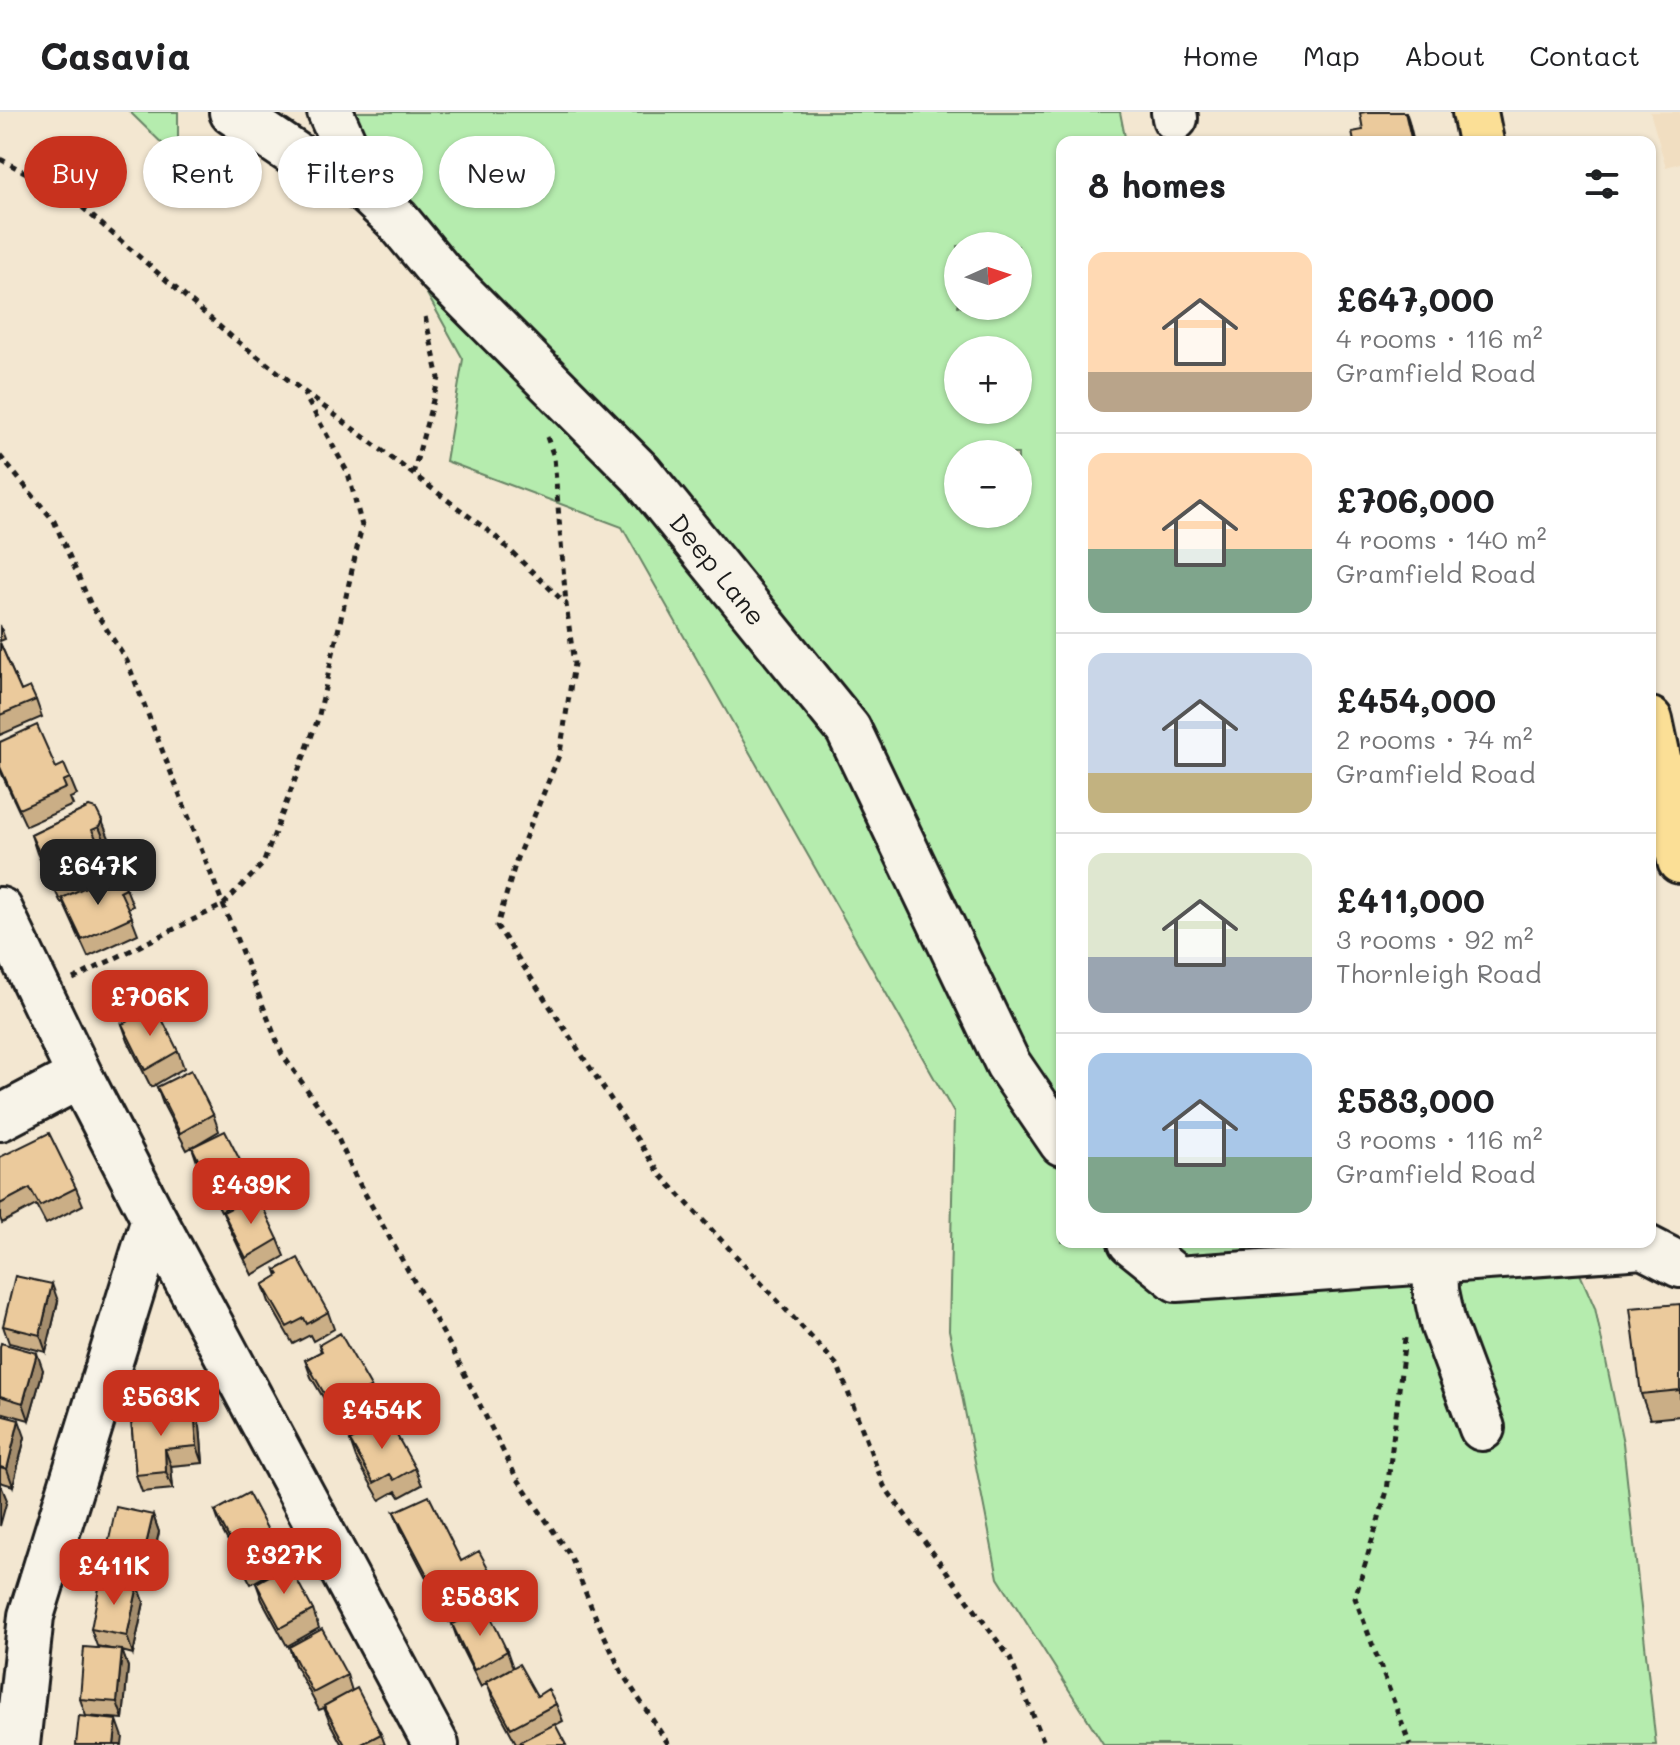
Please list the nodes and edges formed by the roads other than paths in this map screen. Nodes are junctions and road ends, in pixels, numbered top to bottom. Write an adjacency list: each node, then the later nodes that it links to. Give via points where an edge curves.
1 (232, 112): 8 (street, Deep Lane)
2 (284, 112): 5 (street)
3 (330, 112): 6 (street)
4 (1475, 112): 7 (main road)
5 (299, 136)
6 (341, 136)
7 (1480, 136)
8 (278, 143)
9 (384, 208): 15 (street, Deep Lane, via 440,272 641,474 848,729 1008,1064)
10 (1656, 748): 11 (main road)
11 (1680, 861)
12 (0, 910): 13 (street)
13 (80, 1076): 14 (street); 16 (street)
14 (0, 1118)
15 (1056, 1134)
16 (154, 1219): 23 (street, via 31,1616); 24 (street)
17 (1138, 1248): 21 (street, via 1177,1279)
18 (1629, 1248): 21 (street)
19 (1647, 1248): 20 (street)
20 (1680, 1265)
21 (1435, 1276): 22 (street, via 1443,1324)
22 (1482, 1428)
23 (17, 1745)
24 (436, 1745)

